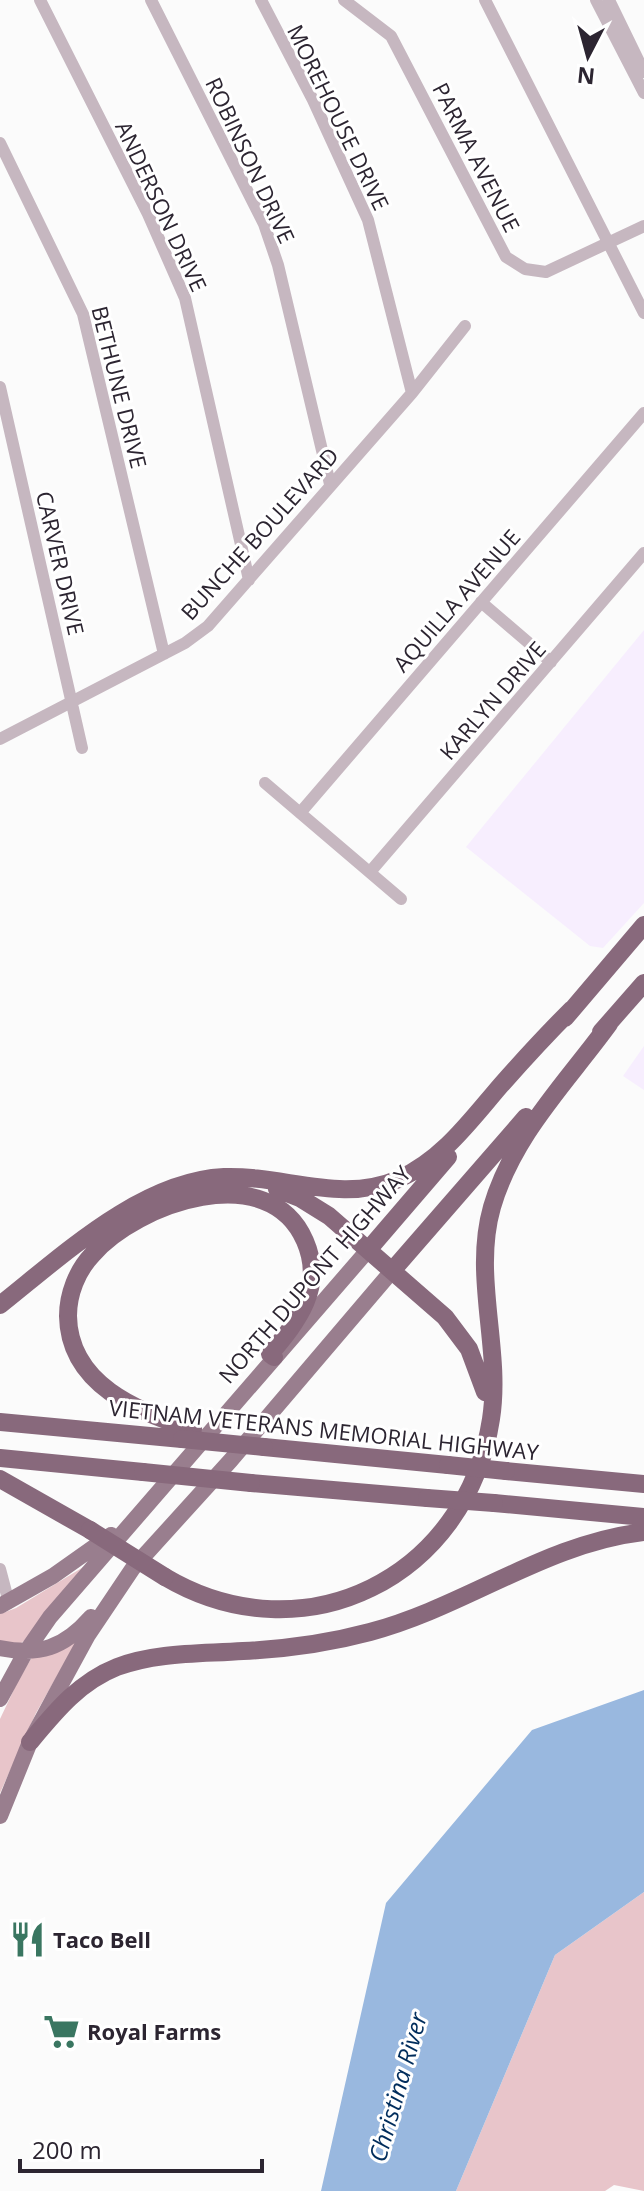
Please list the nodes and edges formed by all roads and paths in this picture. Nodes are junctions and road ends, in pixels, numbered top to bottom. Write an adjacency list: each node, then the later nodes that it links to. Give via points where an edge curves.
1 (40, 0): 20 (street, ANDERSON DRIVE, via 185,298)
2 (151, 0): 18 (street, ROBINSON DRIVE, via 264,224)
3 (261, 0): 16 (street, MOREHOUSE DRIVE, via 368,220)
4 (344, 0): 12 (street, PARMA AVENUE, via 391,36 506,257 525,269 546,272)
5 (485, 0): 12 (street)
6 (596, 0): 9 (street)
7 (609, 0): 8 (street)
8 (644, 72)
9 (644, 93)
10 (0, 143): 22 (street, BETHUNE DRIVE, via 83,314)
11 (644, 226): 12 (street, PARMA AVENUE)
12 (609, 244): 13 (street)
13 (644, 313)
14 (465, 326): 16 (street, BUNCHE BOULEVARD)
15 (0, 387): 24 (street, CARVER DRIVE)
16 (412, 393): 18 (street, BUNCHE BOULEVARD)
17 (644, 413): 21 (street, AQUILLA AVENUE)
18 (330, 484): 20 (street, BUNCHE BOULEVARD)
19 (644, 553): 23 (street, KARLYN DRIVE)
20 (249, 580): 22 (street, BUNCHE BOULEVARD, via 208,626)
21 (481, 602): 23 (street); 28 (street, AQUILLA AVENUE)
22 (164, 654): 24 (street, BUNCHE BOULEVARD)
23 (551, 662): 29 (street, KARLYN DRIVE)
24 (73, 701): 25 (street, BUNCHE BOULEVARD); 26 (street, CARVER DRIVE)
25 (0, 739)
26 (82, 748)
27 (265, 783): 28 (street)
28 (300, 813): 29 (street)
29 (370, 872): 30 (street)
30 (401, 899)
31 (644, 925): 33 (highway, NORTH DUPONT HIGHWAY)
32 (644, 983): 34 (highway)
33 (572, 1009): 35 (highway, via 444,1150 401,1177 346,1191 231,1177); 36 (highway, NORTH DUPONT HIGHWAY)
34 (609, 1024): 37 (highway); 42 (highway, via 532,1122 492,1206 485,1261 493,1394)
35 (183, 1186): 36 (highway, via 238,1183 284,1191 316,1206); 38 (highway, via 105,1225)
36 (369, 1249): 37 (highway); 39 (main road, NORTH DUPONT HIGHWAY)
37 (392, 1271): 42 (highway, via 450,1323 469,1349 486,1399); 49 (main road)
38 (0, 1305)
39 (274, 1357): 41 (highway, via 270,1354 303,1312 313,1277 303,1236 275,1206 244,1195 198,1198 142,1219 99,1247 79,1273 70,1299 69,1325 79,1358 117,1398); 46 (main road, NORTH DUPONT HIGHWAY)
40 (0, 1422): 41 (highway, VIETNAM VETERANS MEMORIAL HIGHWAY)
41 (187, 1434): 45 (highway, VIETNAM VETERANS MEMORIAL HIGHWAY, bridge, via 264,1447)
42 (486, 1443): 44 (highway, bridge, via 447,1528 403,1569 357,1595 306,1608 254,1609 211,1600)
43 (0, 1458): 47 (highway, bridge)
44 (0, 1479)
45 (644, 1484)
46 (134, 1517): 51 (main road); 53 (main road, NORTH DUPONT HIGHWAY)
47 (644, 1517)
48 (644, 1532): 55 (highway, via 570,1548 449,1604 369,1632 290,1647 125,1664 73,1694)
49 (133, 1568): 53 (main road, via 65,1641); 55 (main road, via 88,1635)
50 (0, 1569): 51 (street)
51 (4, 1605)
52 (0, 1648): 53 (main road)
53 (25, 1653): 54 (main road, NORTH DUPONT HIGHWAY)
54 (0, 1699)
55 (30, 1742): 56 (main road)
56 (0, 1816)

